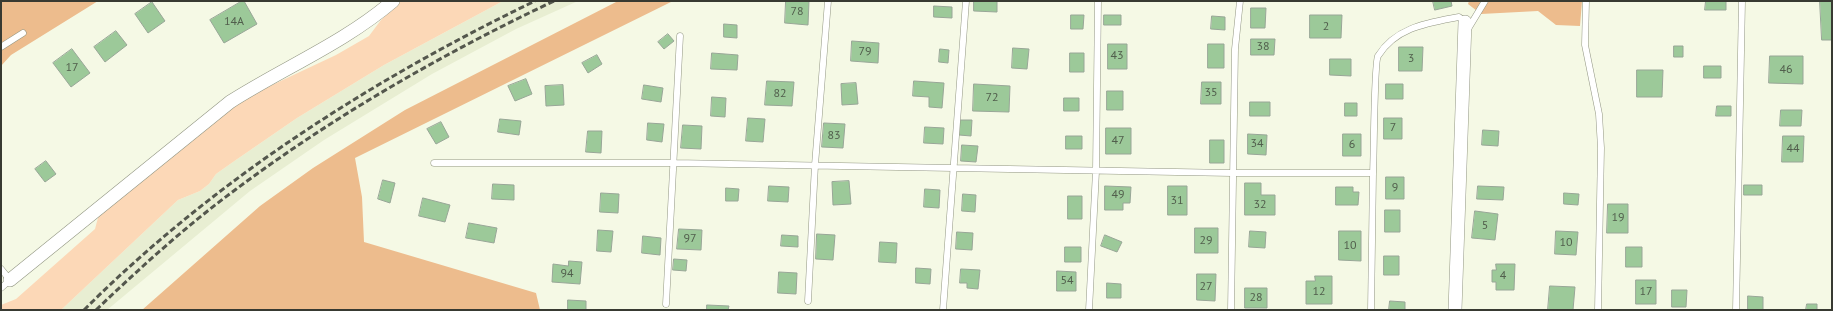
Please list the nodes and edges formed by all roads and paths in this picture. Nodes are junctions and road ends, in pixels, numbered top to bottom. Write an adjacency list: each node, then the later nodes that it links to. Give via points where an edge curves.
1 (393, 1): 21 (street, via 362,26 329,47 230,102)
2 (828, 1): 15 (lane)
3 (966, 1): 16 (lane)
4 (1098, 1): 17 (lane)
5 (1240, 1): 18 (lane, via 1235,49)
6 (1485, 1): 9 (lane)
7 (1586, 1): 29 (lane, via 1585,45 1599,114 1601,148)
8 (1742, 1): 30 (lane)
9 (1465, 28): 19 (lane, via 1459,17 1419,24 1393,39 1377,57); 28 (street)
10 (23, 33): 12 (lane)
11 (680, 36): 14 (lane)
12 (1, 47)
13 (434, 163): 14 (lane)
14 (674, 163): 15 (lane); 23 (lane)
15 (815, 165): 16 (lane); 22 (lane)
16 (954, 167): 17 (lane); 24 (lane)
17 (1096, 171): 18 (lane); 25 (lane)
18 (1232, 173): 19 (lane); 26 (lane)
19 (1374, 173): 27 (lane)
20 (1, 269): 21 (lane)
21 (5, 284)
22 (808, 301)
23 (666, 304)
24 (943, 310)
25 (1089, 310)
26 (1231, 310)
27 (1371, 310)
28 (1455, 310)
29 (1598, 310)
30 (1736, 310)

